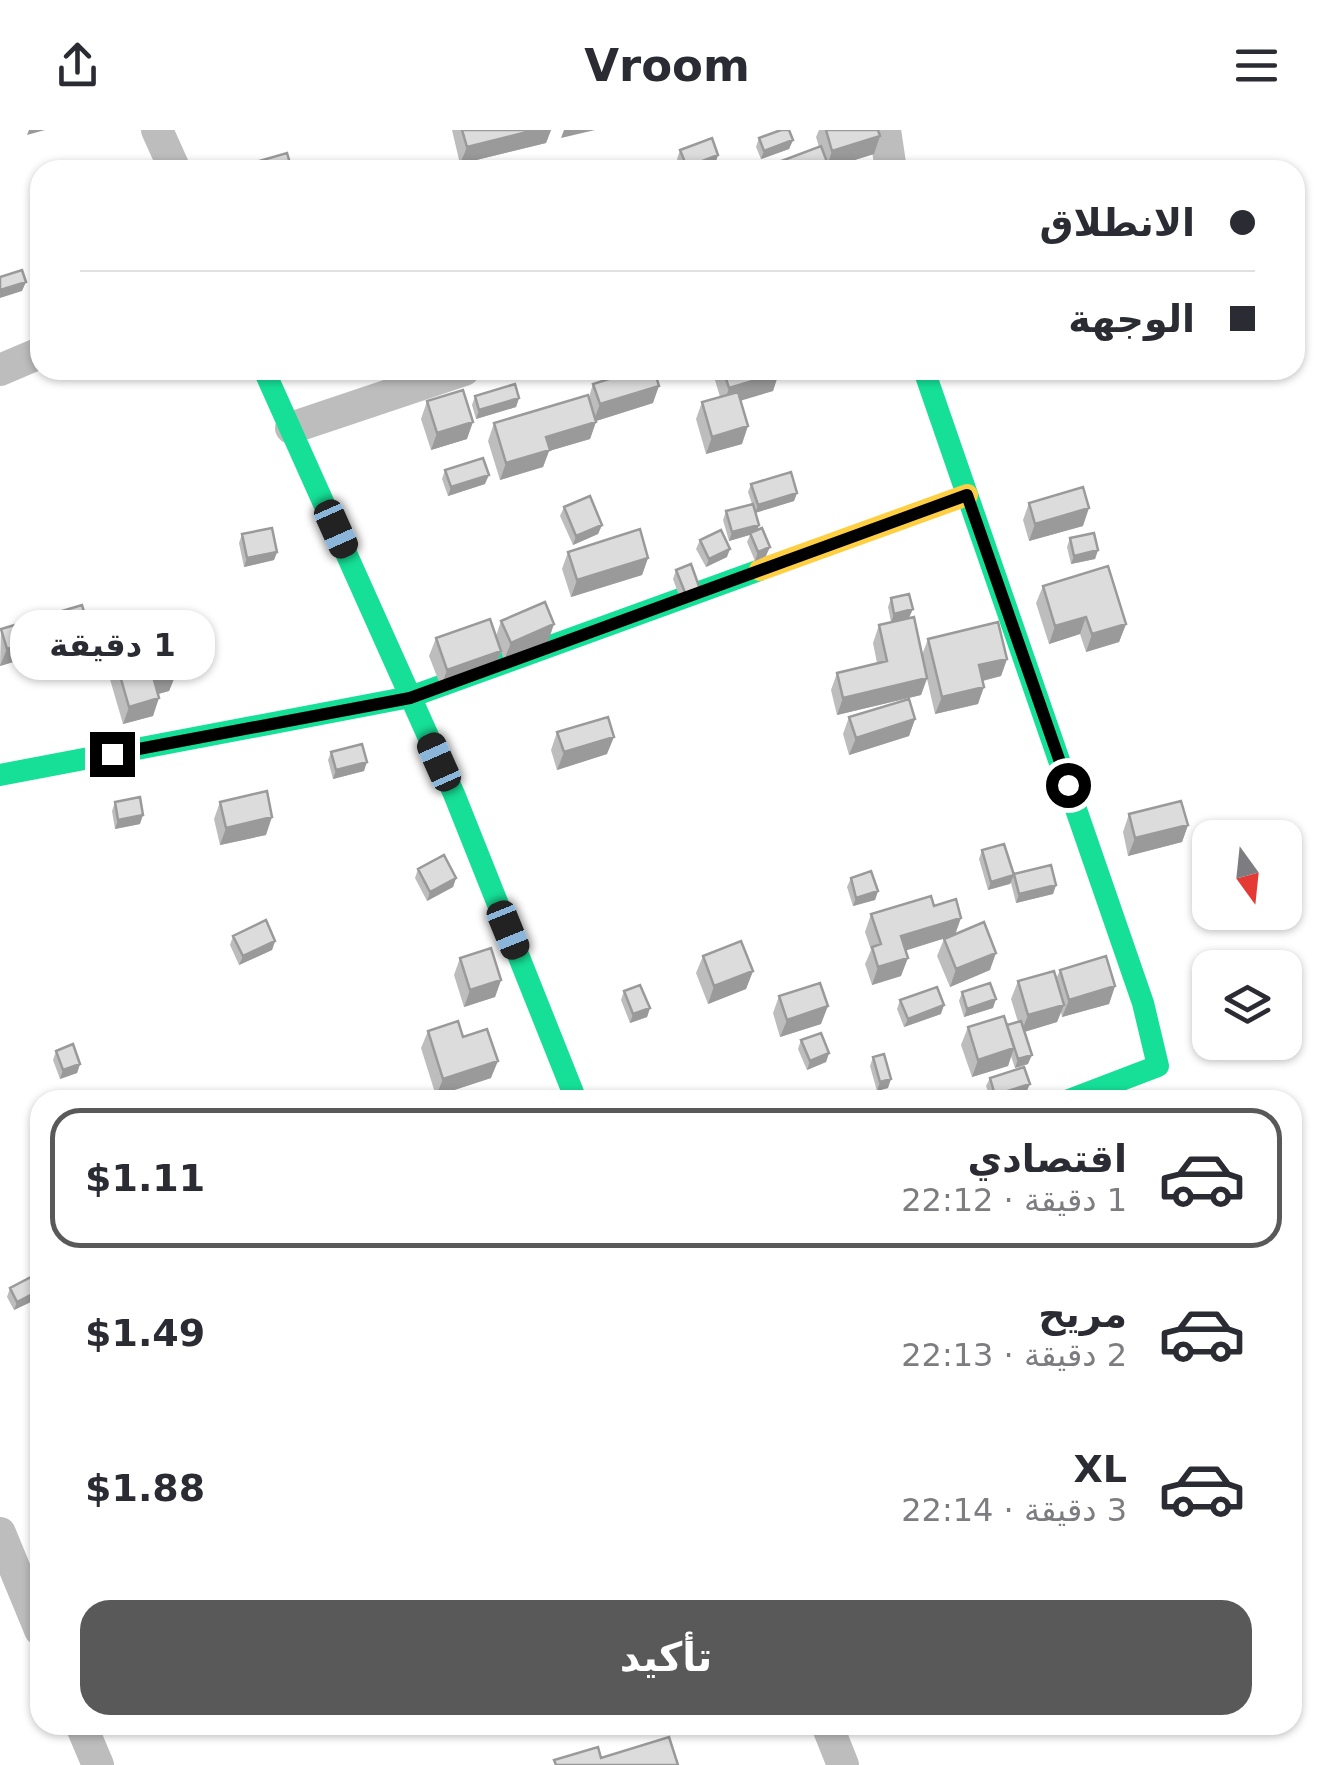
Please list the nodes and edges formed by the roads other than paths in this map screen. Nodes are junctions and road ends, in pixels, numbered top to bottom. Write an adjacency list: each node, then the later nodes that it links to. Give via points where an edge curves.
1 (158, 130): 3 (street)
2 (884, 130): 4 (street)
3 (171, 160)
4 (889, 160)
5 (30, 357): 6 (street)
6 (0, 370)
7 (269, 380): 10 (street)
8 (434, 380): 10 (street)
9 (927, 380): 11 (street)
10 (291, 428): 12 (street)
11 (967, 495): 12 (street); 15 (street, via 1143,1002 1158,1066)
12 (410, 698): 13 (street); 14 (street)
13 (0, 775)
14 (572, 1090)
15 (1095, 1090)
16 (0, 1532): 17 (street)
17 (30, 1606)
18 (85, 1735): 20 (street)
19 (831, 1735): 21 (street)
20 (98, 1765)
21 (843, 1765)

